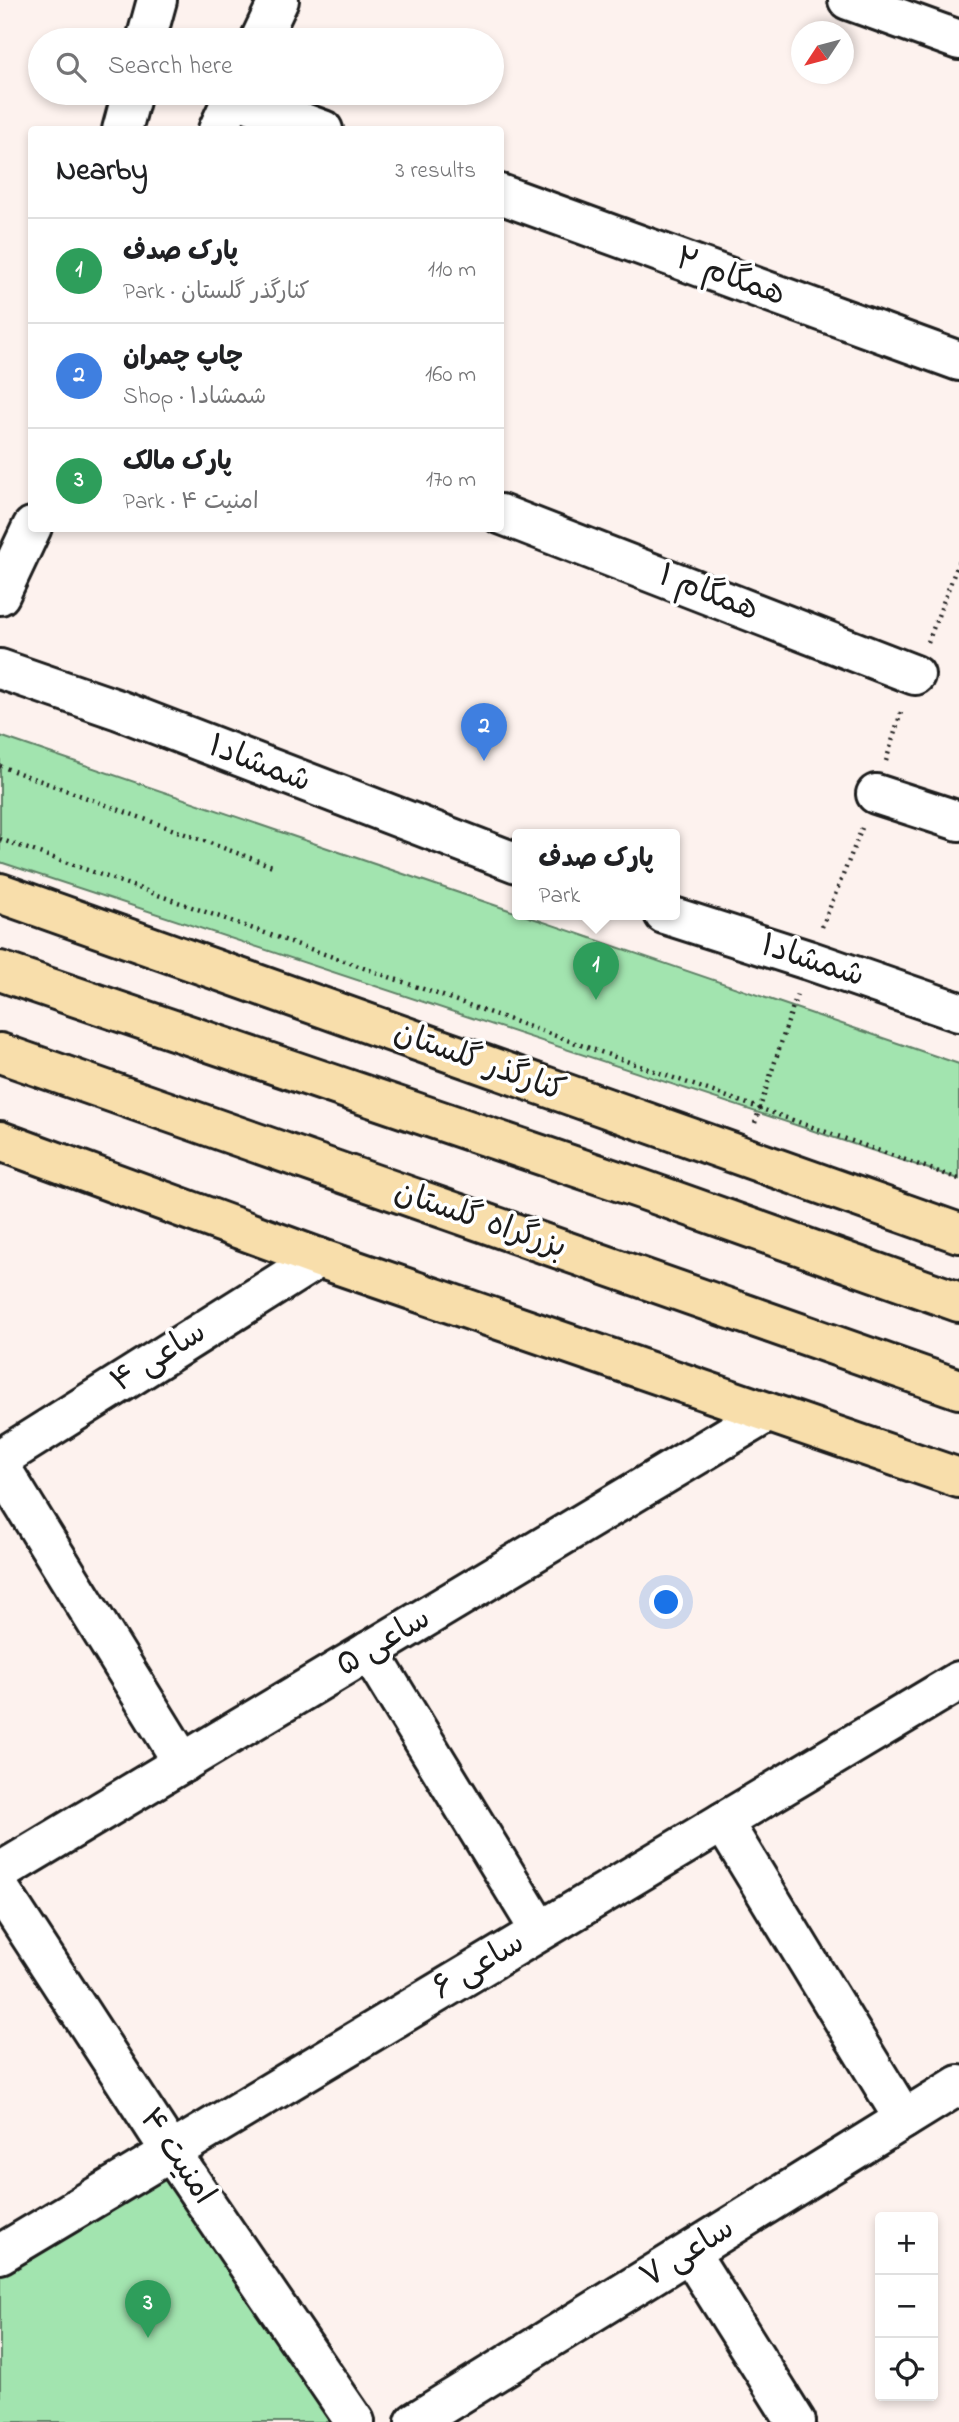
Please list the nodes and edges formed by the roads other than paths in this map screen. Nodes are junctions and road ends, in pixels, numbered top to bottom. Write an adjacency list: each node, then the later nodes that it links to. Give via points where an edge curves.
1 (157, 0): 4 (street)
2 (279, 0): 5 (street)
3 (848, 0): 6 (street)
4 (149, 28)
5 (266, 28)
6 (959, 40)
7 (129, 105): 9 (street)
8 (229, 106): 10 (street)
9 (123, 126)
10 (307, 126)
11 (504, 195): 12 (street, همگام ۲)
12 (959, 361)
13 (504, 516): 17 (street, همگام ۱)
14 (30, 532): 15 (street)
15 (0, 595)
16 (0, 669): 20 (street, شمشاد۱)
17 (915, 675)
18 (876, 794): 19 (street)
19 (959, 821)
20 (512, 861)
21 (0, 893): 27 (main road, کنارگذر گلستان)
22 (680, 919): 24 (street, شمشاد۱)
23 (0, 971): 29 (main road)
24 (959, 1012)
25 (0, 1053): 30 (main road, بزرگراه گلستان)
26 (0, 1141): 28 (main road)
27 (959, 1233)
28 (319, 1258): 31 (main road); 32 (street, ساعی ۴)
29 (959, 1302)
30 (959, 1389)
31 (767, 1413): 34 (main road); 35 (street, ساعی ۵)
32 (0, 1459)
33 (0, 1466): 37 (street)
34 (959, 1478)
35 (369, 1651): 37 (street, ساعی ۵); 41 (street)
36 (959, 1681): 38 (street, ساعی ۶)
37 (183, 1763): 39 (street, ساعی ۵)
38 (723, 1822): 41 (street, ساعی ۶); 43 (street)
39 (0, 1872)
40 (0, 1889): 44 (street, امنیت ۴)
41 (540, 1931): 44 (street, ساعی ۶)
42 (959, 2085): 43 (street, ساعی ۷)
43 (904, 2119): 45 (street, ساعی ۷)
44 (171, 2152): 46 (street, ساعی ۶); 47 (street, امنیت ۴)
45 (690, 2253): 48 (street, ساعی ۷); 49 (street)
46 (0, 2254)
47 (355, 2422)
48 (415, 2422)
49 (796, 2422)

